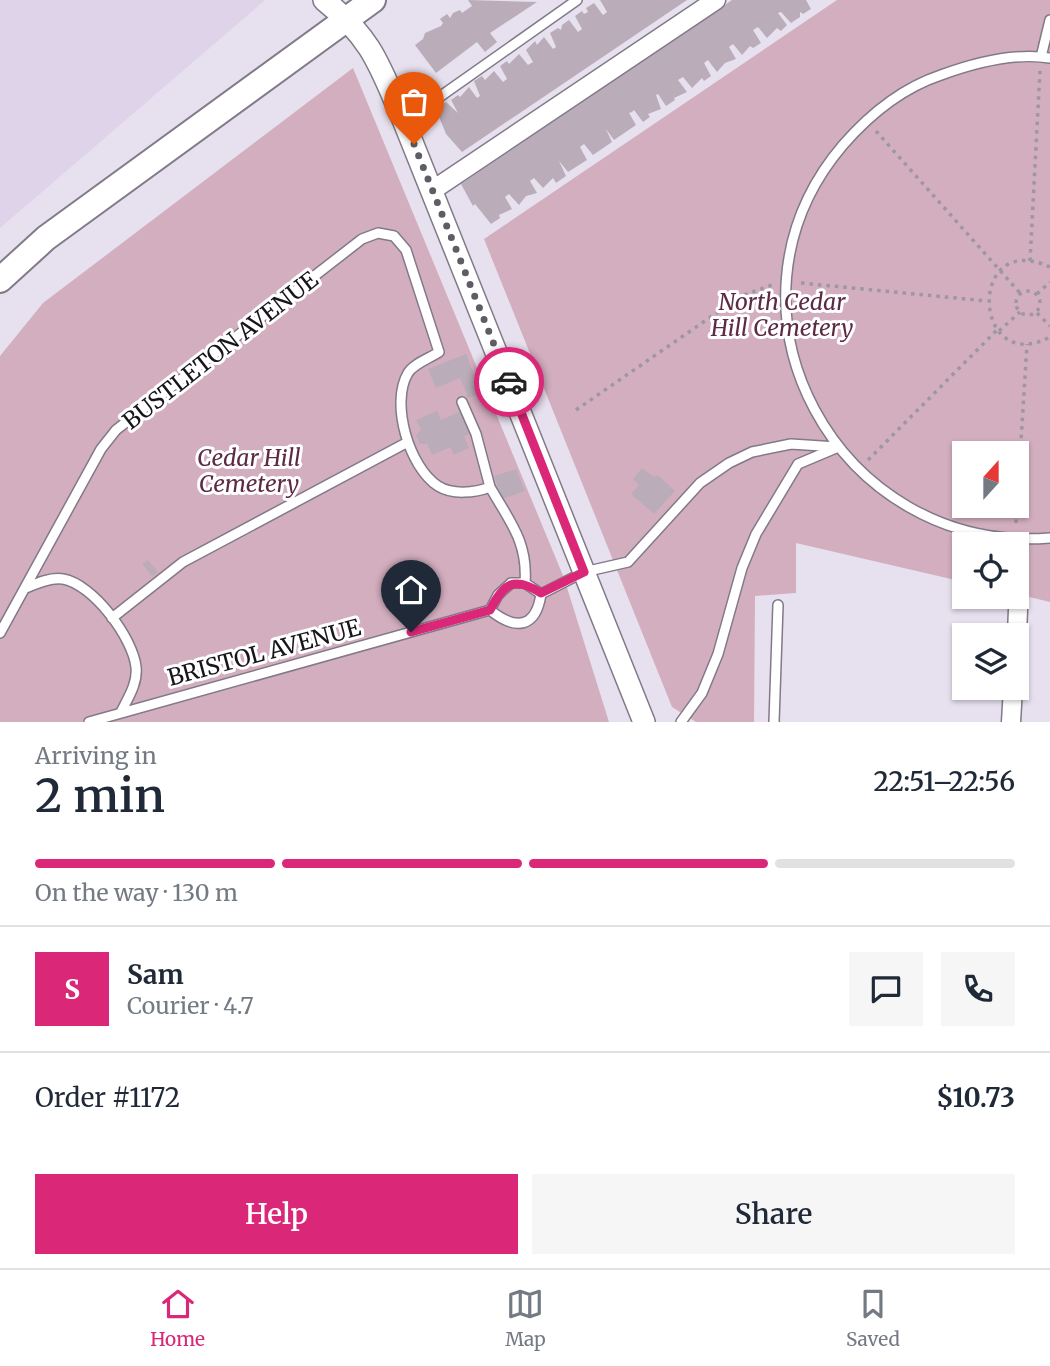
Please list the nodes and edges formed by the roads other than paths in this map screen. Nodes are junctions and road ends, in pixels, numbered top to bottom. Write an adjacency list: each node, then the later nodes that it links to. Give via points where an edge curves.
1 (324, 0): 5 (street)
2 (373, 0): 5 (main road)
3 (577, 0): 8 (lane)
4 (716, 0): 9 (street)
5 (347, 19): 8 (street, via 369,44); 10 (main road, via 46,238)
6 (1050, 20): 7 (lane)
7 (1046, 57): 13 (lane, via 978,62 918,83 865,119 825,166 798,221 786,282 793,352 807,397)
8 (404, 122): 9 (street)
9 (433, 190): 16 (street)
10 (0, 280)
11 (462, 402): 14 (lane)
12 (406, 443): 14 (lane, via 436,485 454,492); 18 (lane, BUSTLETON AVENUE, via 403,384 409,370 439,352 407,250 394,236 378,233 362,239 116,429); 23 (lane, via 183,562)
13 (837, 447): 15 (lane, via 858,470 915,511 958,530 1015,541); 16 (lane, via 791,444 752,452 729,463 701,483 628,562); 30 (lane, via 798,464 757,534 741,568 706,683)
14 (490, 487): 17 (lane, via 524,550)
15 (1050, 538)
16 (584, 572): 19 (lane); 29 (street)
17 (525, 583): 19 (lane); 22 (lane, via 512,583)
18 (25, 589): 23 (lane, via 62,579 88,590); 25 (lane, BUSTLETON AVENUE)
19 (541, 593): 22 (lane, via 538,613 530,621 504,621)
20 (778, 605): 31 (lane)
21 (1018, 609): 24 (street)
22 (490, 610): 27 (lane, BRISTOL AVENUE)
23 (112, 618): 27 (lane, via 132,648 137,668 134,688)
24 (1017, 623)
25 (0, 633)
26 (1012, 700): 32 (street)
27 (121, 712): 28 (lane, BRISTOL AVENUE)
28 (89, 722)
29 (644, 722)
30 (681, 722)
31 (775, 722)
32 (1011, 722)

